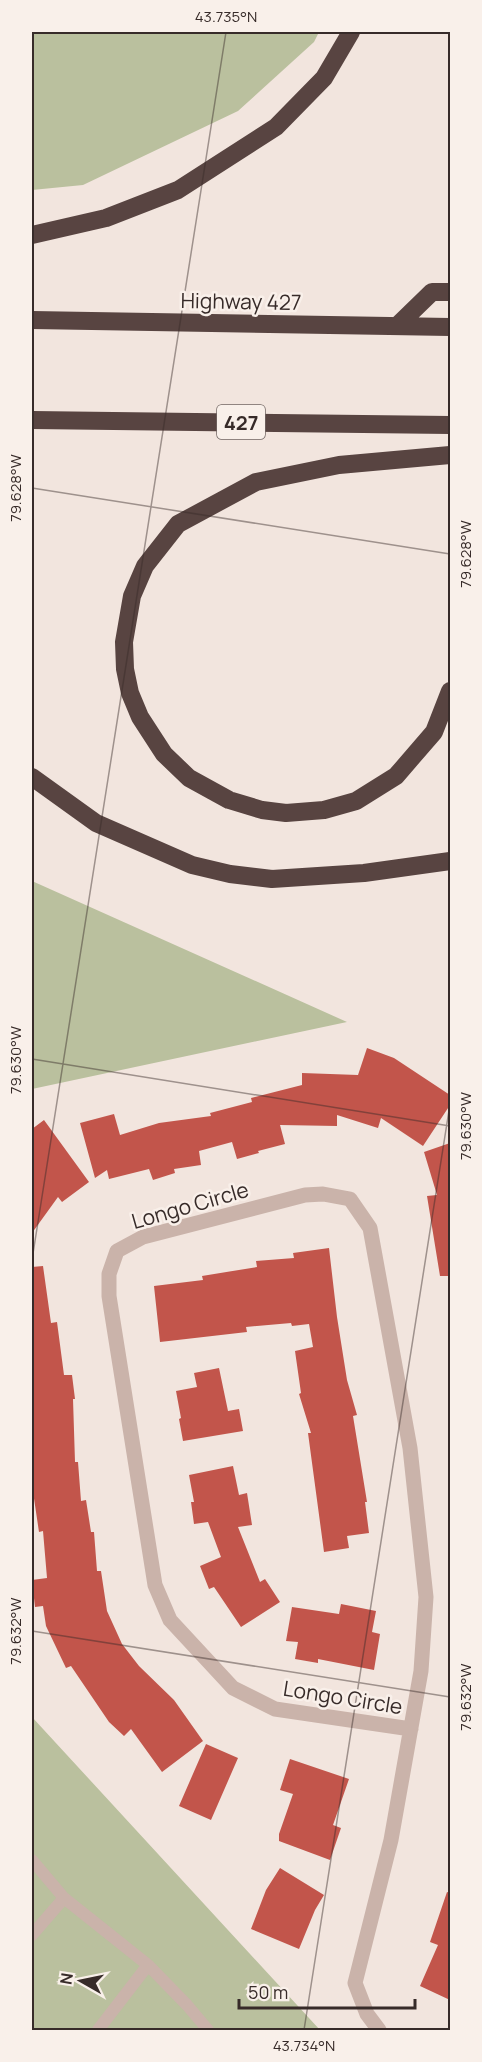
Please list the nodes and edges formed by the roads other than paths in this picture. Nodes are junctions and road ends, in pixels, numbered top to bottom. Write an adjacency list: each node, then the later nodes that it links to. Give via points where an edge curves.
1 (351, 32): 2 (highway, via 324,78 276,127 178,190 106,218)
2 (32, 235)
3 (450, 292): 5 (highway, via 432,292)
4 (32, 320): 5 (highway, Highway 427)
5 (397, 326): 6 (highway, Highway 427)
6 (450, 327)
7 (32, 420): 8 (highway, 427)
8 (450, 425)
9 (450, 455): 10 (highway, via 339,465 256,482 178,524 145,566 132,596 124,642 130,693 164,754 189,778 229,800 262,810 324,810 356,801 396,776 434,732)
10 (450, 691)
11 (32, 777): 12 (highway, via 96,823 192,865 230,874 272,879 364,873)
12 (450, 861)
13 (411, 1730): 13 (street, Longo Circle, via 421,1671 426,1597 410,1448 370,1228 350,1199 323,1194 305,1195 141,1237 117,1251 109,1274 109,1296 155,1585 170,1620 233,1688 275,1709); 20 (street, Longo Circle, via 391,1840 355,1983)
14 (32, 1860): 15 (lane)
15 (64, 1898): 16 (lane); 17 (lane)
16 (32, 1935)
17 (148, 1965): 18 (lane); 19 (lane)
18 (98, 2031)
19 (208, 2031)
20 (379, 2031)

